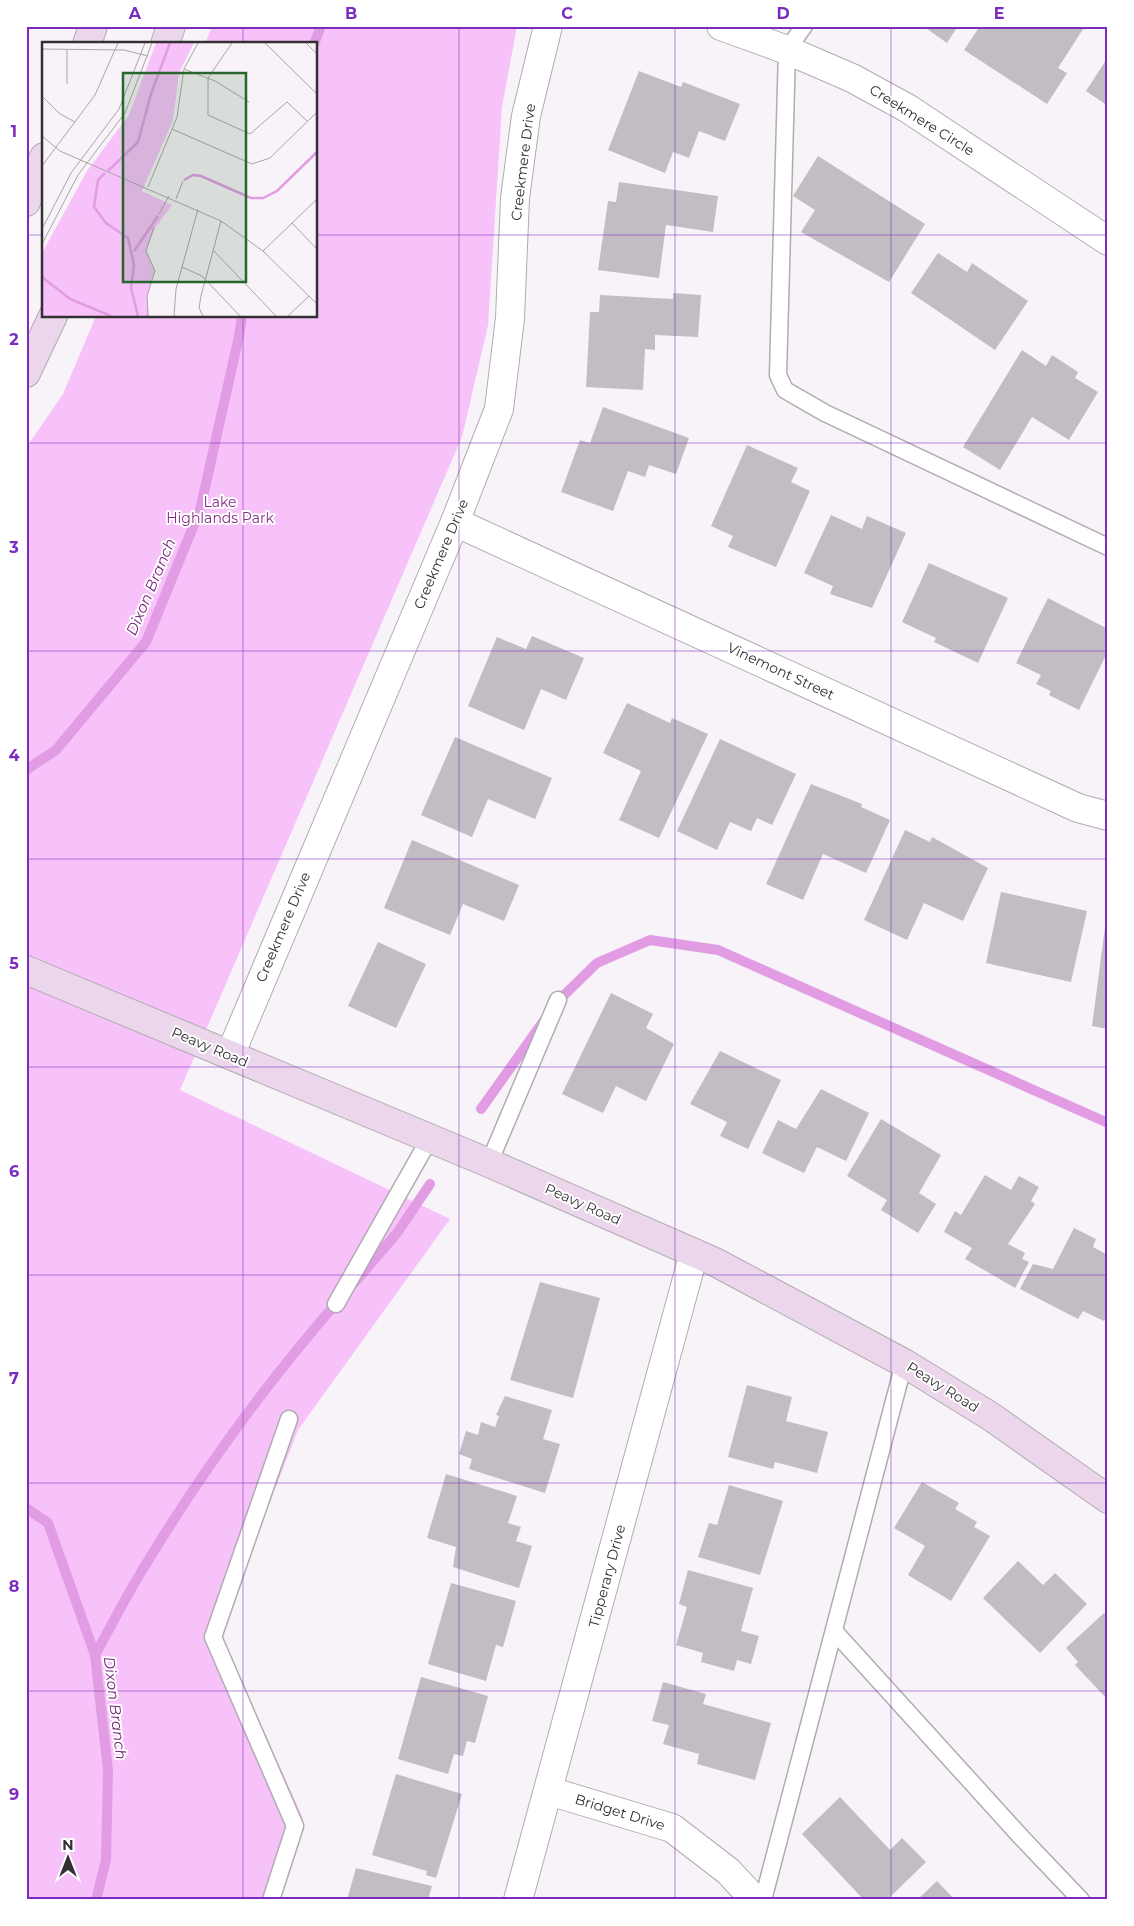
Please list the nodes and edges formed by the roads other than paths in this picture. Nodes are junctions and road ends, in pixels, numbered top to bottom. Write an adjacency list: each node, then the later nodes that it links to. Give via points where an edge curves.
1 (94, 26): 6 (street)
2 (171, 26): 7 (street)
3 (548, 26): 14 (street, Creekmere Drive, via 526,116 515,198 510,318 499,409)
4 (721, 26): 8 (street, Creekmere Circle)
5 (804, 26): 8 (lane)
6 (88, 42)
7 (166, 42)
8 (788, 50): 11 (street, Creekmere Circle, via 852,78 907,108); 15 (lane, via 778,375 785,390 825,413)
9 (42, 162): 10 (street)
10 (26, 202)
11 (1108, 241)
12 (53, 318): 13 (street)
13 (26, 373)
14 (455, 522): 16 (street, Vinemont Street, via 1078,808); 19 (street, Creekmere Drive)
15 (1108, 547)
16 (1108, 816)
17 (26, 970): 19 (street, Peavy Road)
18 (558, 1000): 21 (lane)
19 (230, 1055): 20 (street, Peavy Road)
20 (430, 1138): 21 (street, Peavy Road); 23 (lane)
21 (489, 1163): 22 (street, Peavy Road)
22 (694, 1253): 24 (street, Peavy Road); 28 (street, Tipperary Drive)
23 (336, 1304)
24 (904, 1363): 26 (street, Peavy Road, via 990,1416); 27 (lane)
25 (289, 1419): 29 (lane, via 212,1638 295,1826)
26 (1108, 1499)
27 (834, 1631): 32 (lane); 33 (lane)
28 (549, 1790): 30 (street, Tipperary Drive); 31 (street, Bridget Drive, via 672,1828 728,1871)
29 (271, 1900)
30 (518, 1900)
31 (755, 1900)
32 (763, 1900)
33 (1081, 1900)

